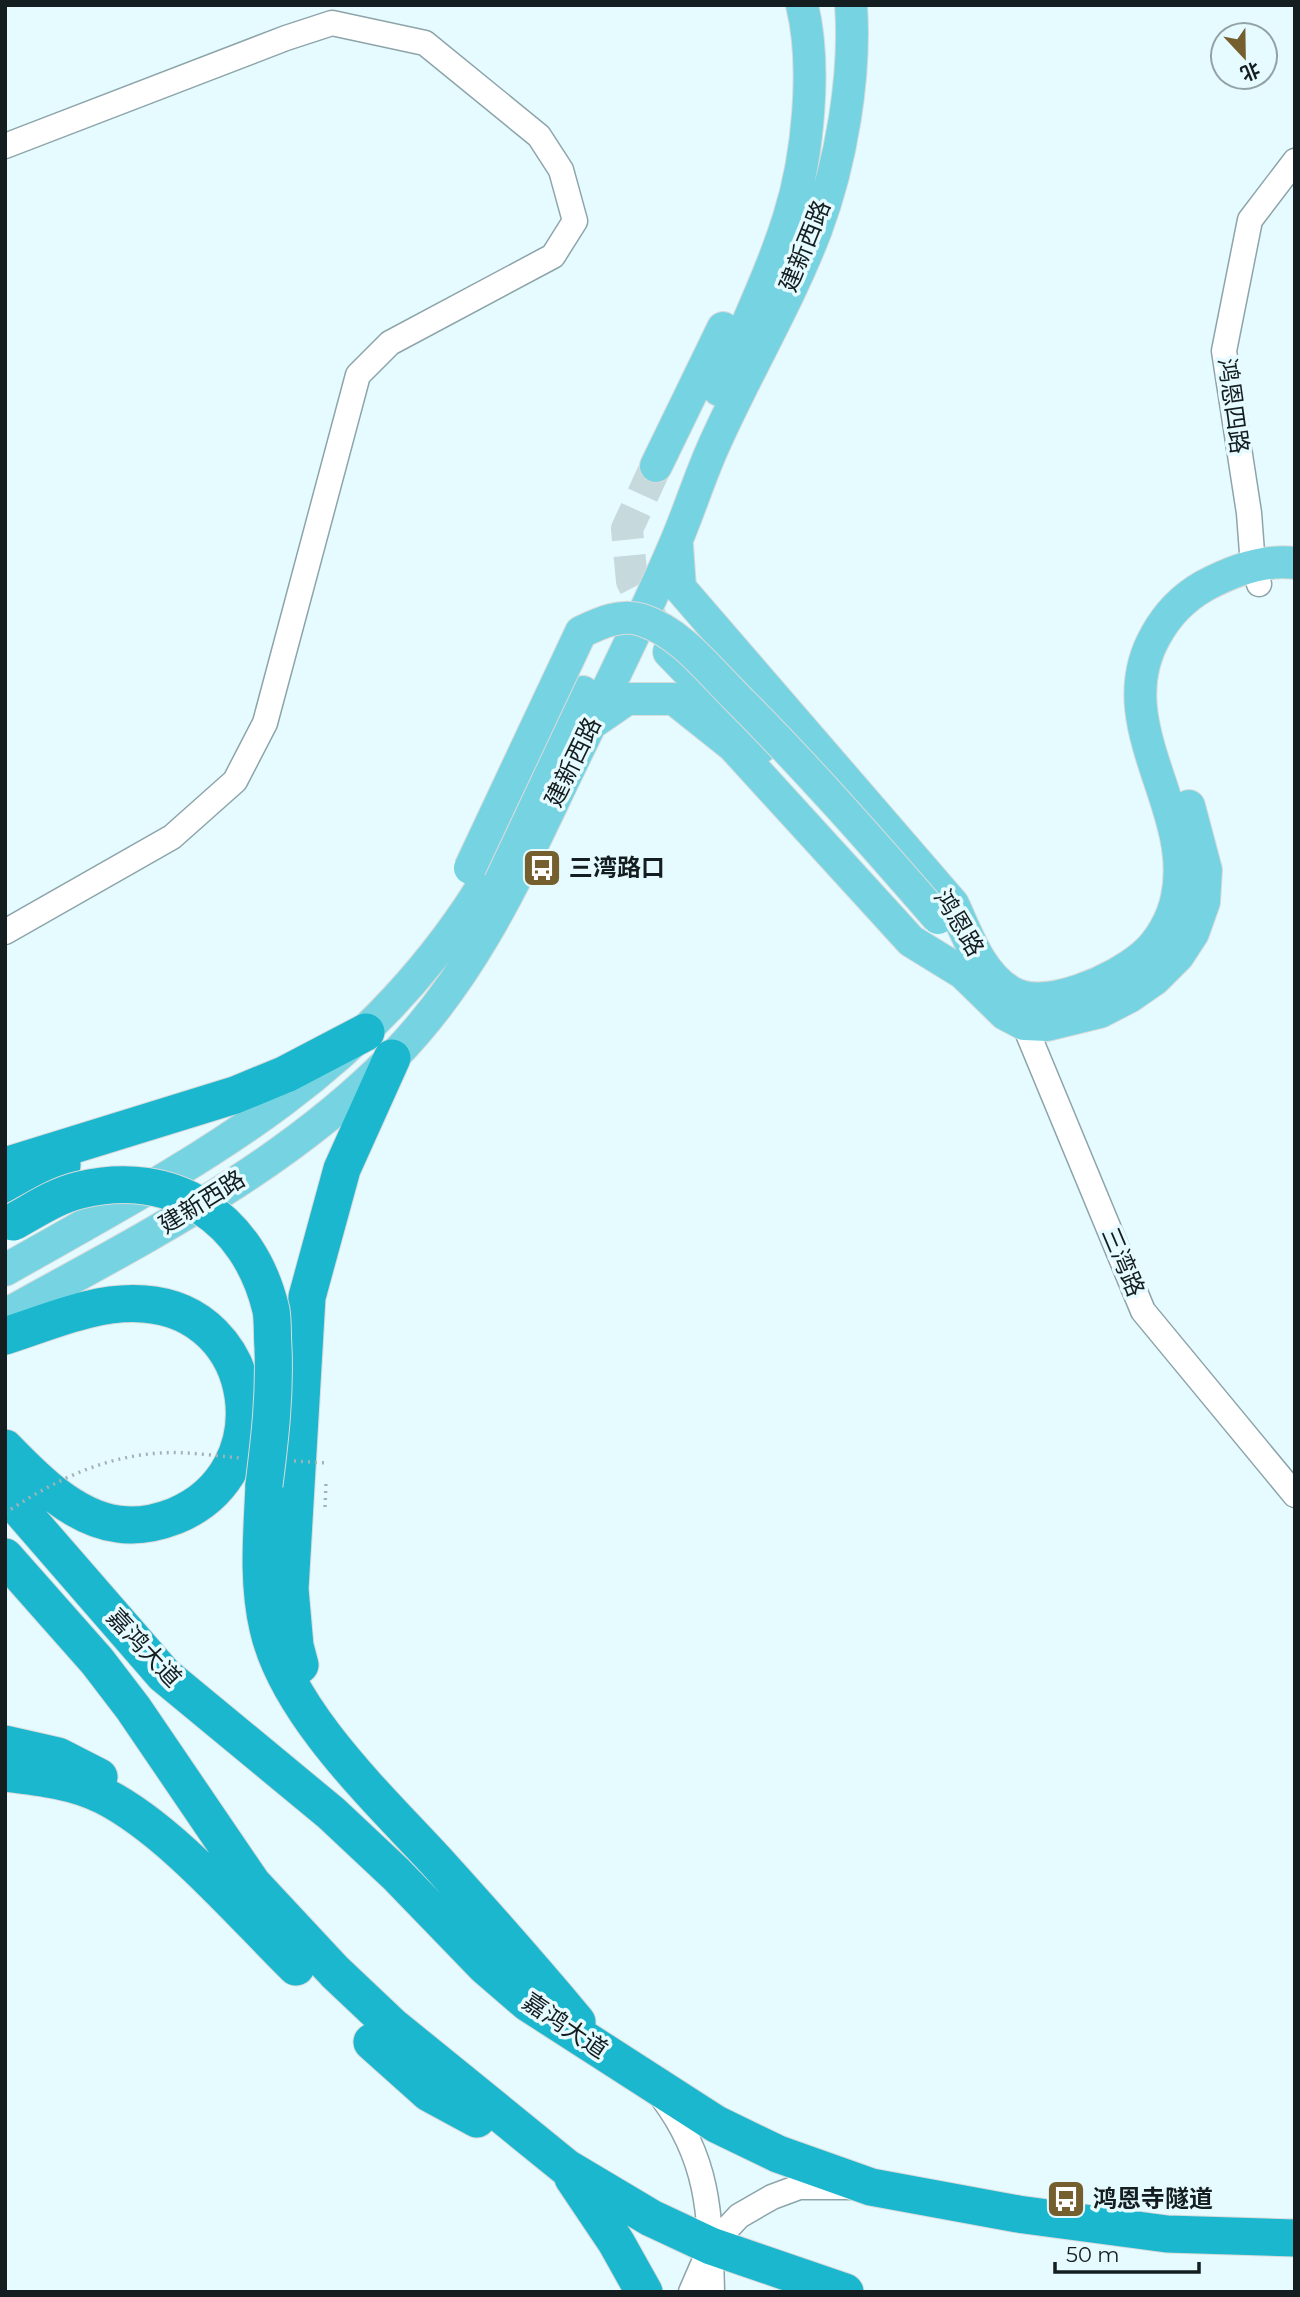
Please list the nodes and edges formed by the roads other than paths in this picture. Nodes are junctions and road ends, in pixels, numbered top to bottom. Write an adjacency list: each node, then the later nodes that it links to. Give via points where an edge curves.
1 (851, 5): 7 (main road, 建新西路, via 844,126 816,230 711,453)
2 (807, 15): 5 (main road, 建新西路, via 806,132)
3 (5, 146): 13 (street, via 332,23 425,43 540,136 561,170 575,221 553,256 390,343 358,375 265,723 235,781 172,837)
4 (1295, 161): 9 (street, 鸿恩四路, via 1250,220 1224,351)
5 (790, 216): 6 (main road, via 744,286); 15 (main road, 建新西路, via 645,570 494,865 472,903)
6 (656, 466)
7 (676, 541): 12 (main road, 建新西路); 14 (main road, 鸿恩路, via 680,588 953,904)
8 (1295, 564): 9 (main road)
9 (1256, 575): 10 (main road); 16 (main road, via 1223,575 1192,593 1165,618 1140,678 1139,711 1177,837 1182,869 1166,928 1145,954 1121,973 1058,996 1035,998); 17 (main road, via 1180,631 1160,680 1167,739 1206,870 1204,902 1193,933 1155,979 1129,997 1070,1020)
10 (1295, 583)
11 (669, 652): 14 (main road)
12 (590, 724): 14 (main road, 鸿恩路, via 627,699 674,699 733,746 911,941); 19 (main road, 建新西路, via 504,906 460,977)
13 (5, 932)
14 (971, 967): 15 (main road, bridge, via 938,918 834,798 671,632 639,619 608,619 581,632); 16 (main road, 鸿恩路); 17 (main road, 鸿恩路, via 1005,1014)
15 (414, 979): 18 (main road, 建新西路)
16 (1011, 992): 17 (street, 三湾路)
17 (1024, 1024): 28 (street, 三湾路, via 1143,1311)
18 (366, 1032): 20 (highway); 23 (main road, 建新西路, via 231,1139)
19 (391, 1058): 24 (main road, 建新西路, via 322,1120 238,1181); 30 (highway, via 342,1169 307,1297 290,1589 295,1646)
20 (235, 1095): 21 (highway); 22 (highway, via 79,1158)
21 (5, 1166)
22 (8, 1215): 30 (highway, bridge, via 78,1191 141,1184 191,1200 233,1232 262,1281 271,1313 275,1397 264,1468 261,1572 268,1628 282,1667)
23 (5, 1270)
24 (5, 1315)
25 (5, 1336): 26 (highway, via 83,1311 143,1303 168,1307 190,1317 222,1344 239,1379 245,1418 243,1441 222,1483 183,1512 139,1525 117,1524 78,1509 36,1479)
26 (5, 1448)
27 (5, 1492): 34 (highway, 嘉鸿大道, via 164,1675 331,1813 485,1966 528,2003)
28 (1295, 1495)
29 (5, 1557): 36 (highway, 嘉鸿大道, via 97,1661 225,1846 279,1914 391,2025)
30 (314, 1720): 34 (highway, via 344,1761 519,1952)
31 (5, 1744): 33 (highway, via 37,1749 78,1764 114,1789)
32 (5, 1773): 33 (highway, via 87,1789)
33 (157, 1830): 36 (highway, via 429,2093)
34 (602, 2052): 35 (highway, 嘉鸿大道)
35 (653, 2084): 37 (highway, 嘉鸿大道, via 716,2124 778,2154); 39 (street, via 679,2119 695,2152 705,2183)
36 (567, 2168): 39 (highway, 嘉鸿大道, via 651,2218); 40 (highway)
37 (871, 2187): 38 (highway, 嘉鸿大道, via 1018,2214 1167,2234); 39 (street, via 799,2187 739,2216)
38 (1295, 2238)
39 (711, 2246): 41 (street); 42 (street); 43 (highway, 嘉鸿大道)
40 (644, 2292)
41 (691, 2292)
42 (712, 2292)
43 (845, 2292)

